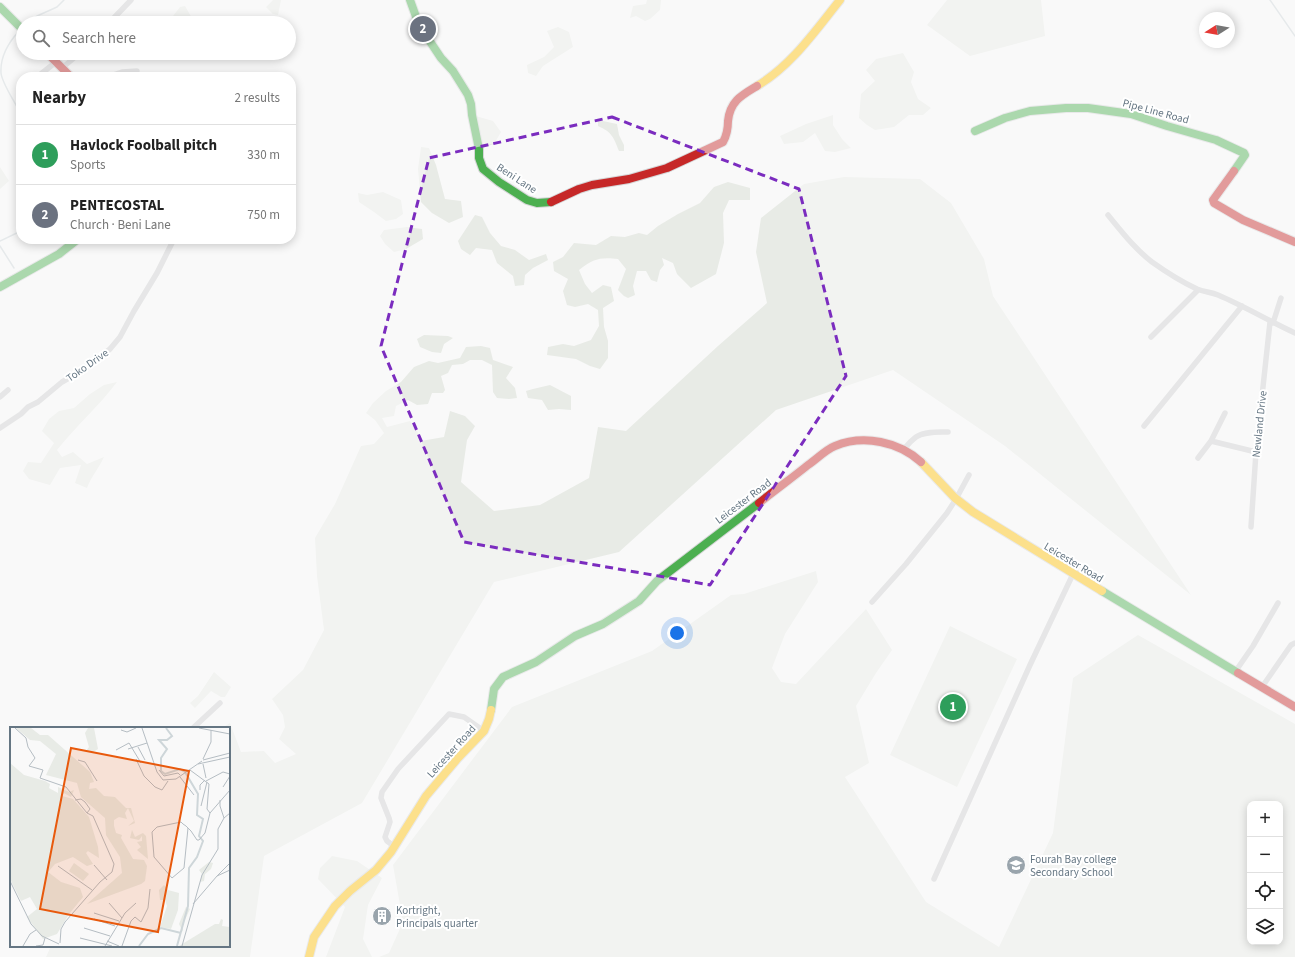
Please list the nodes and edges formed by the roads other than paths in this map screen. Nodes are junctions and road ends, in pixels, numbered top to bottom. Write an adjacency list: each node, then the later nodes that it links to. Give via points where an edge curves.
1 (130, 0): 5 (street)
2 (410, 0): 3 (street, Beni Lane, via 419,25 468,95 483,169 527,200 537,203 550,202 592,185 629,179 667,168 724,141 733,104 790,60)
3 (840, 0)
4 (0, 7): 6 (street)
5 (115, 16)
6 (16, 23)
7 (72, 60): 9 (street)
8 (56, 62): 9 (street); 11 (street)
9 (62, 68): 12 (street)
10 (137, 71): 13 (street)
11 (43, 72)
12 (66, 72)
13 (122, 72)
14 (975, 131): 16 (street, Pipe Line Road, via 1018,113 1088,108 1131,114 1216,140 1245,155 1213,200 1214,203 1234,217)
15 (1108, 215): 20 (street, via 1153,262)
16 (1295, 242)
17 (72, 244): 19 (street, via 59,254)
18 (172, 244): 30 (street, Toko Drive, via 120,337 110,349)
19 (0, 287)
20 (1198, 290): 22 (street); 25 (street)
21 (1282, 298): 23 (street, Newland Drive)
22 (1242, 306): 23 (street); 29 (street)
23 (1271, 322): 24 (street); 34 (street, Newland Drive)
24 (1295, 333)
25 (1151, 337)
26 (8, 390): 27 (street)
27 (0, 397)
28 (1225, 413): 32 (street)
29 (1144, 426)
30 (0, 428)
31 (948, 432): 33 (street, via 917,436)
32 (1211, 441): 34 (street); 35 (street)
33 (905, 448): 37 (street, Leicester Road); 48 (street, Leicester Road, via 868,440 841,444 828,450 661,579 638,601 603,624 575,636 536,662 503,677 494,689 490,719)
34 (1256, 452): 38 (street, Newland Drive)
35 (1198, 458)
36 (970, 475): 37 (street)
37 (956, 499): 39 (street, Leicester Road, via 994,526); 40 (street, via 910,559)
38 (1251, 527)
39 (1073, 574): 43 (street, Leicester Road); 50 (street)
40 (872, 602)
41 (1278, 603): 43 (street)
42 (1295, 643): 44 (street)
43 (1235, 672): 44 (street, Leicester Road)
44 (1262, 687): 46 (street, Leicester Road)
45 (220, 703): 47 (street)
46 (1295, 707)
47 (194, 727)
48 (484, 731): 49 (street, Leicester Road, via 428,792); 49 (street, via 464,717 449,714 398,769 382,792 381,798 390,822 385,837)
49 (395, 847): 51 (street, Leicester Road, via 376,870 335,906 314,937)
50 (934, 879)
51 (309, 957)

